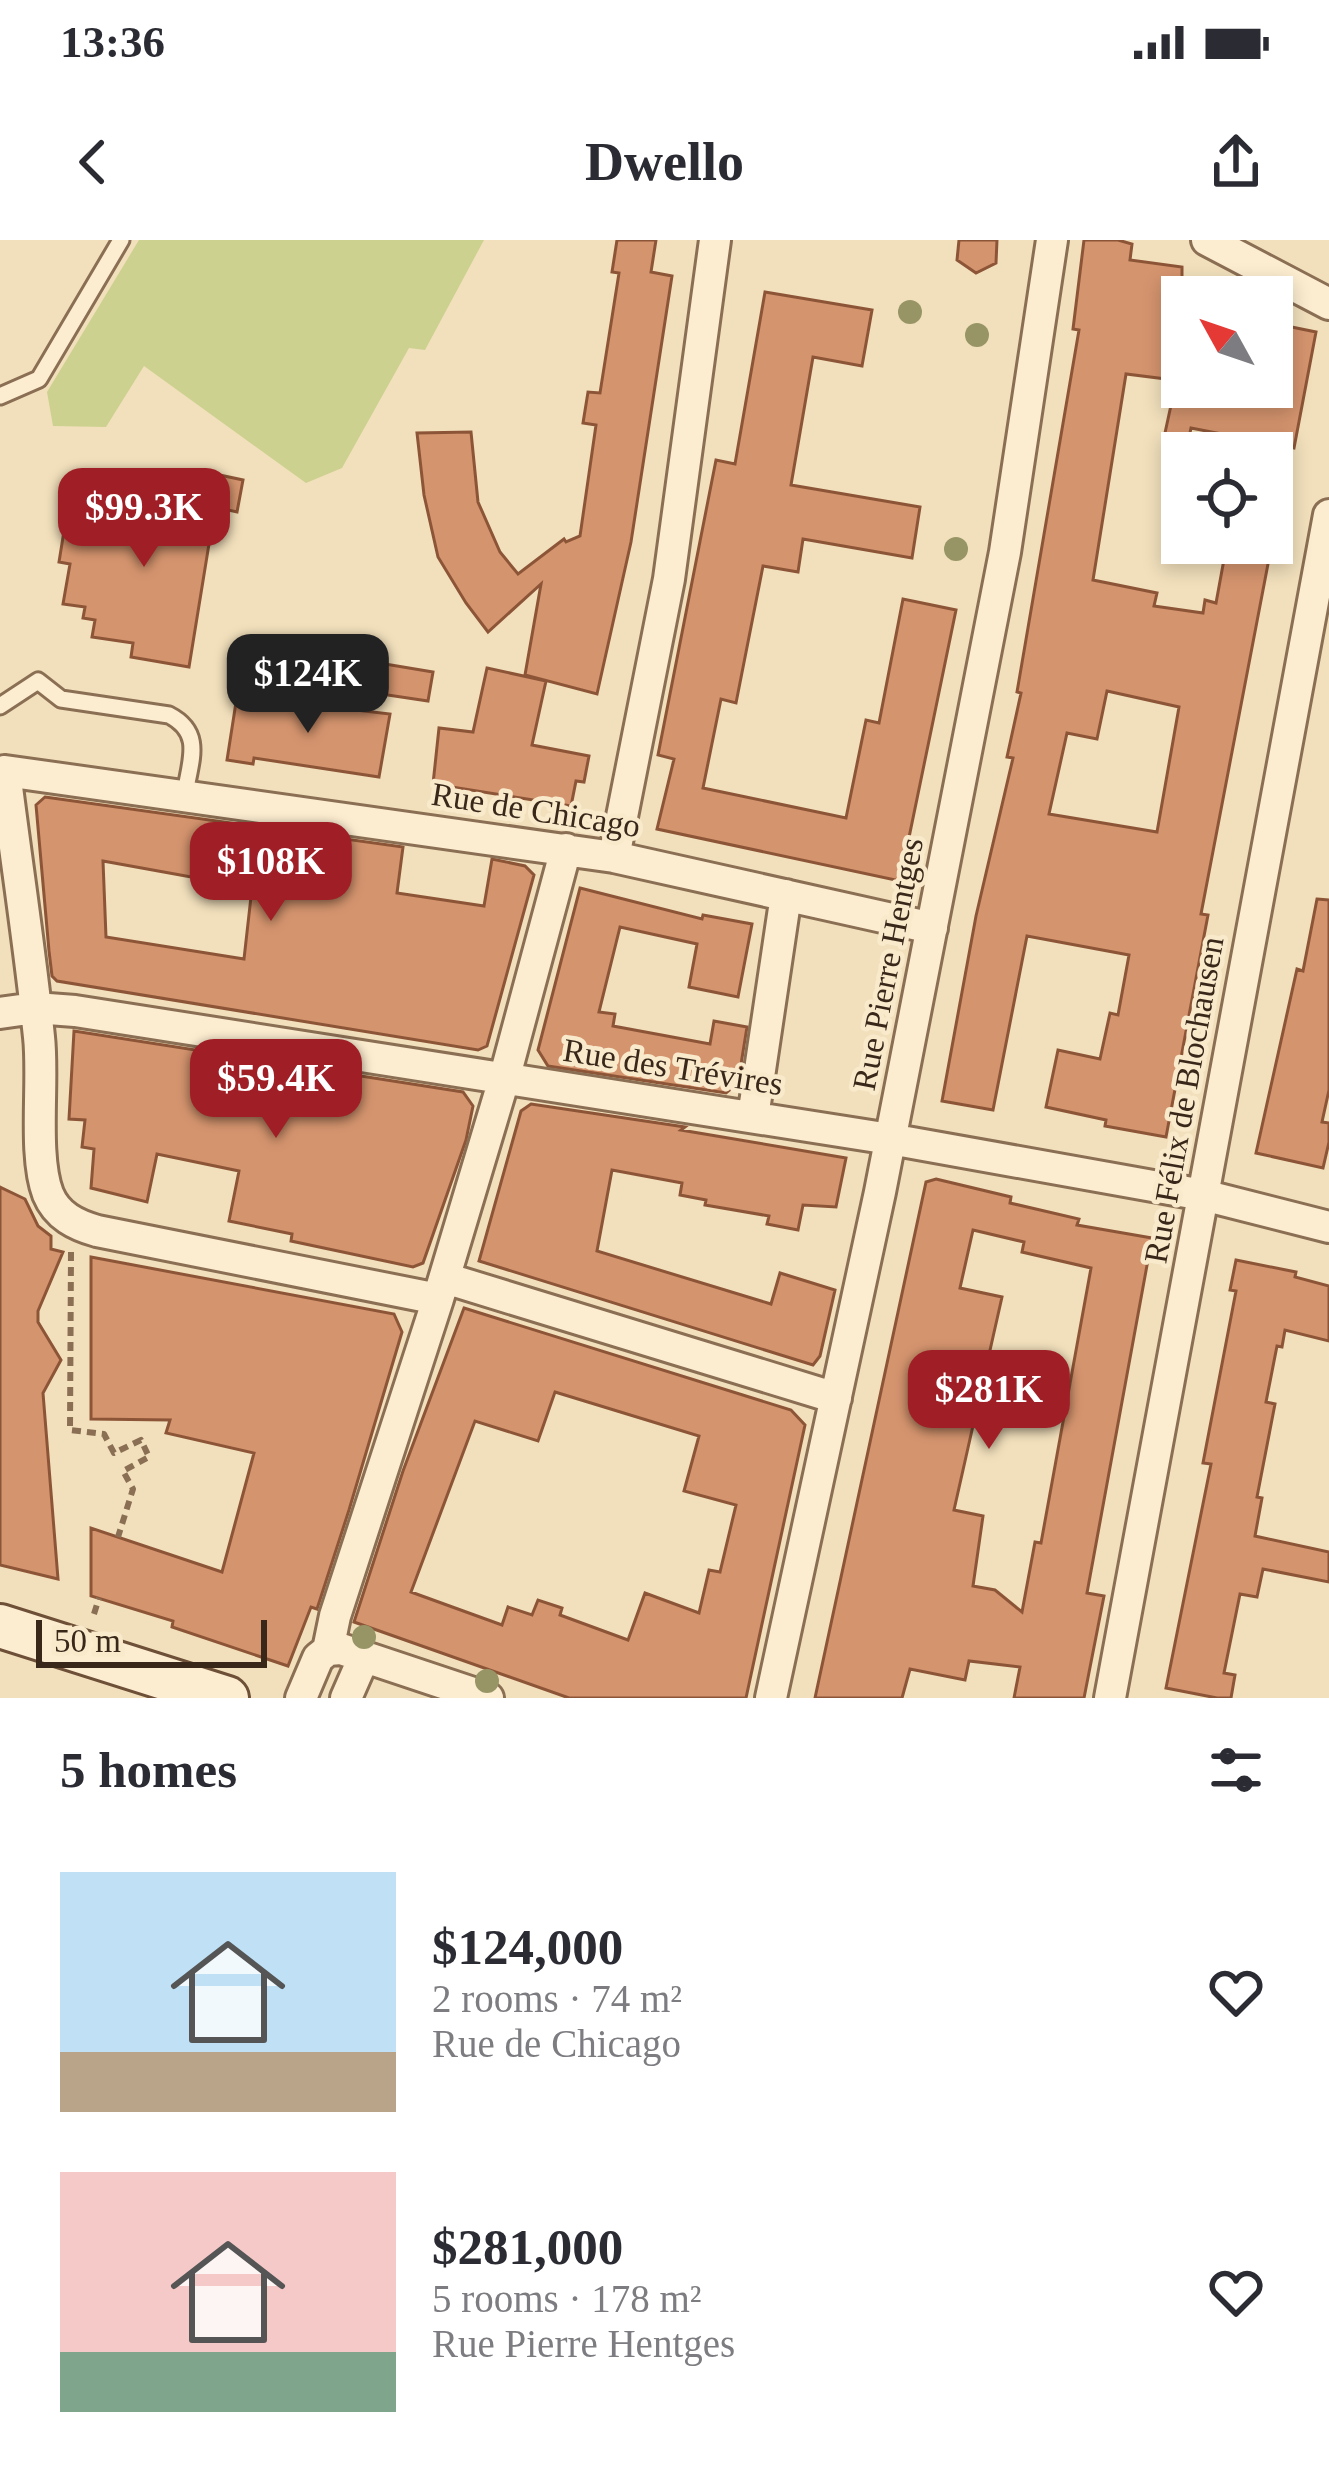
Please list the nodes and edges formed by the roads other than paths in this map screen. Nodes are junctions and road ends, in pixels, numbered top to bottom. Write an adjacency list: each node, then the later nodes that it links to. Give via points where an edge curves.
1 (121, 240): 6 (lane, via 39,380)
2 (715, 240): 12 (street, via 669,579)
3 (1052, 240): 14 (street, Rue Pierre Hentges, via 1005,552)
4 (1207, 240): 5 (street)
5 (1329, 304)
6 (0, 395)
7 (1329, 515): 20 (street, Rue Félix de Blochausen)
8 (0, 706): 10 (lane, via 38,681 61,699 169,715 193,741)
9 (3, 768): 10 (street, Rue de Chicago); 15 (street, Rue de Chicago)
10 (184, 794): 11 (street, Rue de Chicago)
11 (566, 849): 12 (street, Rue de Chicago); 17 (street)
12 (614, 857): 13 (street, Rue de Chicago)
13 (787, 896): 14 (street, Rue de Chicago); 18 (street)
14 (932, 928): 19 (street, Rue Pierre Hentges)
15 (35, 1008): 16 (street, Rue des Trévires); 17 (street, Rue des Trévires); 22 (street, Rue de Chicago, via 43,1172 48,1195 77,1225)
16 (0, 1013)
17 (505, 1076): 18 (street, Rue des Trévires); 22 (street)
18 (753, 1117): 19 (street, Rue des Trévires)
19 (890, 1139): 20 (street, Rue des Trévires); 23 (street, Rue Pierre Hentges)
20 (1203, 1196): 21 (street, Rue des Trévires); 32 (street, Rue Félix de Blochausen)
21 (1329, 1228)
22 (441, 1289): 23 (street); 25 (street)
23 (836, 1398): 31 (street, Rue Pierre Hentges)
24 (0, 1626): 27 (main road)
25 (328, 1650): 26 (street); 28 (street)
26 (364, 1657): 29 (street); 30 (street)
27 (227, 1698)
28 (302, 1698)
29 (346, 1698)
30 (488, 1698)
31 (771, 1698)
32 (1110, 1698)

